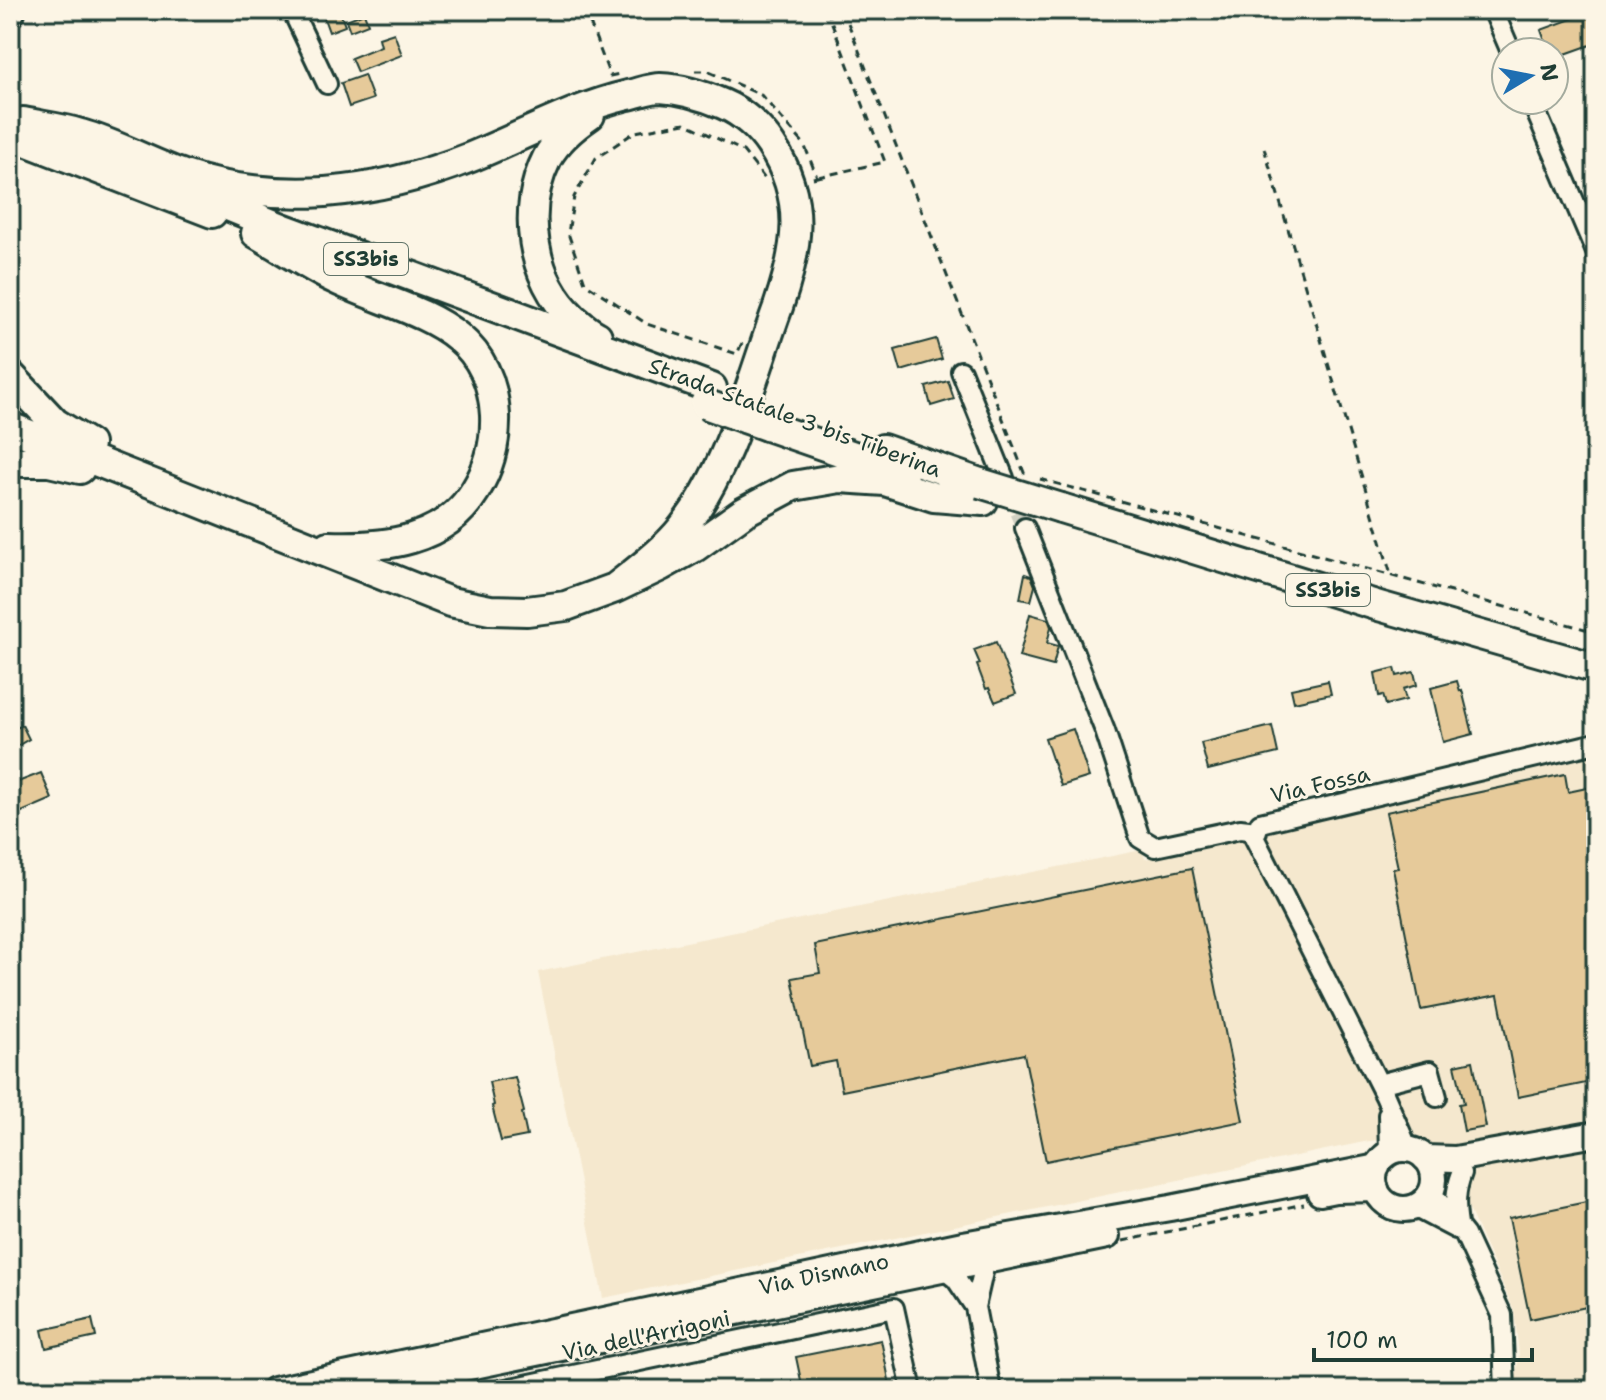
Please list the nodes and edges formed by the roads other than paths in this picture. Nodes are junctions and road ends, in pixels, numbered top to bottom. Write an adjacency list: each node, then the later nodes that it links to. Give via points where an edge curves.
1 (292, 10): 4 (street)
2 (1493, 10): 3 (street)
3 (1504, 36)
4 (327, 84)
5 (614, 98): 7 (highway, via 412,178 324,192 229,187 185,176 81,134); 12 (highway, via 572,127 547,158 535,195 533,233 540,271 558,304 590,333); 20 (highway, via 657,88 699,93 735,109 764,134 784,165 797,234 789,275 702,503 655,557)
6 (1538, 116): 9 (street)
7 (15, 128): 8 (highway, Strada Statale 3 bis Tiberina / SS3bis); 12 (highway, Strada Statale 3 bis Tiberina / SS3bis)
8 (245, 226): 12 (highway, Strada Statale 3 bis Tiberina / SS3bis); 19 (highway, via 336,280 407,306 455,334 481,362 494,398 496,436 486,474 469,501 447,521 412,539 371,548)
9 (1596, 252)
10 (961, 371): 16 (street)
11 (10, 375): 15 (highway, via 55,423)
12 (708, 396): 16 (highway, Strada Statale 3 bis Tiberina / SS3bis, bridge)
13 (10, 427): 15 (highway)
14 (10, 462): 15 (highway, via 49,462)
15 (154, 485): 19 (highway)
16 (989, 487): 17 (highway, Strada Statale 3 bis Tiberina / SS3bis, bridge); 20 (highway, via 934,497 885,481 840,478 793,486 695,547)
17 (1062, 517): 21 (highway, Strada Statale 3 bis Tiberina / SS3bis); 22 (highway, Strada Statale 3 bis Tiberina / SS3bis, via 1378,623)
18 (1025, 528): 24 (street, via 1105,731 1140,838 1155,847 1240,829)
19 (304, 545): 20 (highway, via 450,602 490,610 566,606)
20 (615, 588)
21 (1596, 668)
22 (1596, 685)
23 (1596, 743): 24 (street, Via Fossa, via 1260,823)
24 (1257, 831): 25 (street, Via Fossa, via 1254,837)
25 (1382, 1090): 26 (street, via 1430,1071); 29 (street, Via Fossa)
26 (1437, 1097)
27 (1596, 1134): 28 (main road, Via Dismano)
28 (1533, 1147): 29 (main road, Via Dismano); 30 (main road, Via Dismano)
29 (1395, 1163): 31 (main road, via 1431,1165); 31 (main road, via 1388,1204 1405,1209); 33 (main road, Via Dismano, via 1335,1190); 36 (main road, Via Dismano, via 963,1244)
30 (1462, 1173): 31 (main road, Via Dismano); 32 (street, via 1455,1204)
31 (1426, 1194): 32 (street, via 1439,1219)
32 (1462, 1231): 43 (street, via 1502,1315)
33 (986, 1259): 34 (main road, Via Dismano); 35 (street)
34 (942, 1268): 35 (street); 36 (main road, Via Dismano)
35 (975, 1307): 42 (street)
36 (654, 1318): 37 (street); 38 (main road, Via Dismano); 39 (main road, Via Dismano)
37 (663, 1356): 40 (street, Via dell'Arrigoni); 41 (street, Via dell'Arrigoni, via 894,1308)
38 (274, 1390)
39 (357, 1390)
40 (501, 1390)
41 (912, 1390)
42 (991, 1390)
43 (1505, 1390)

